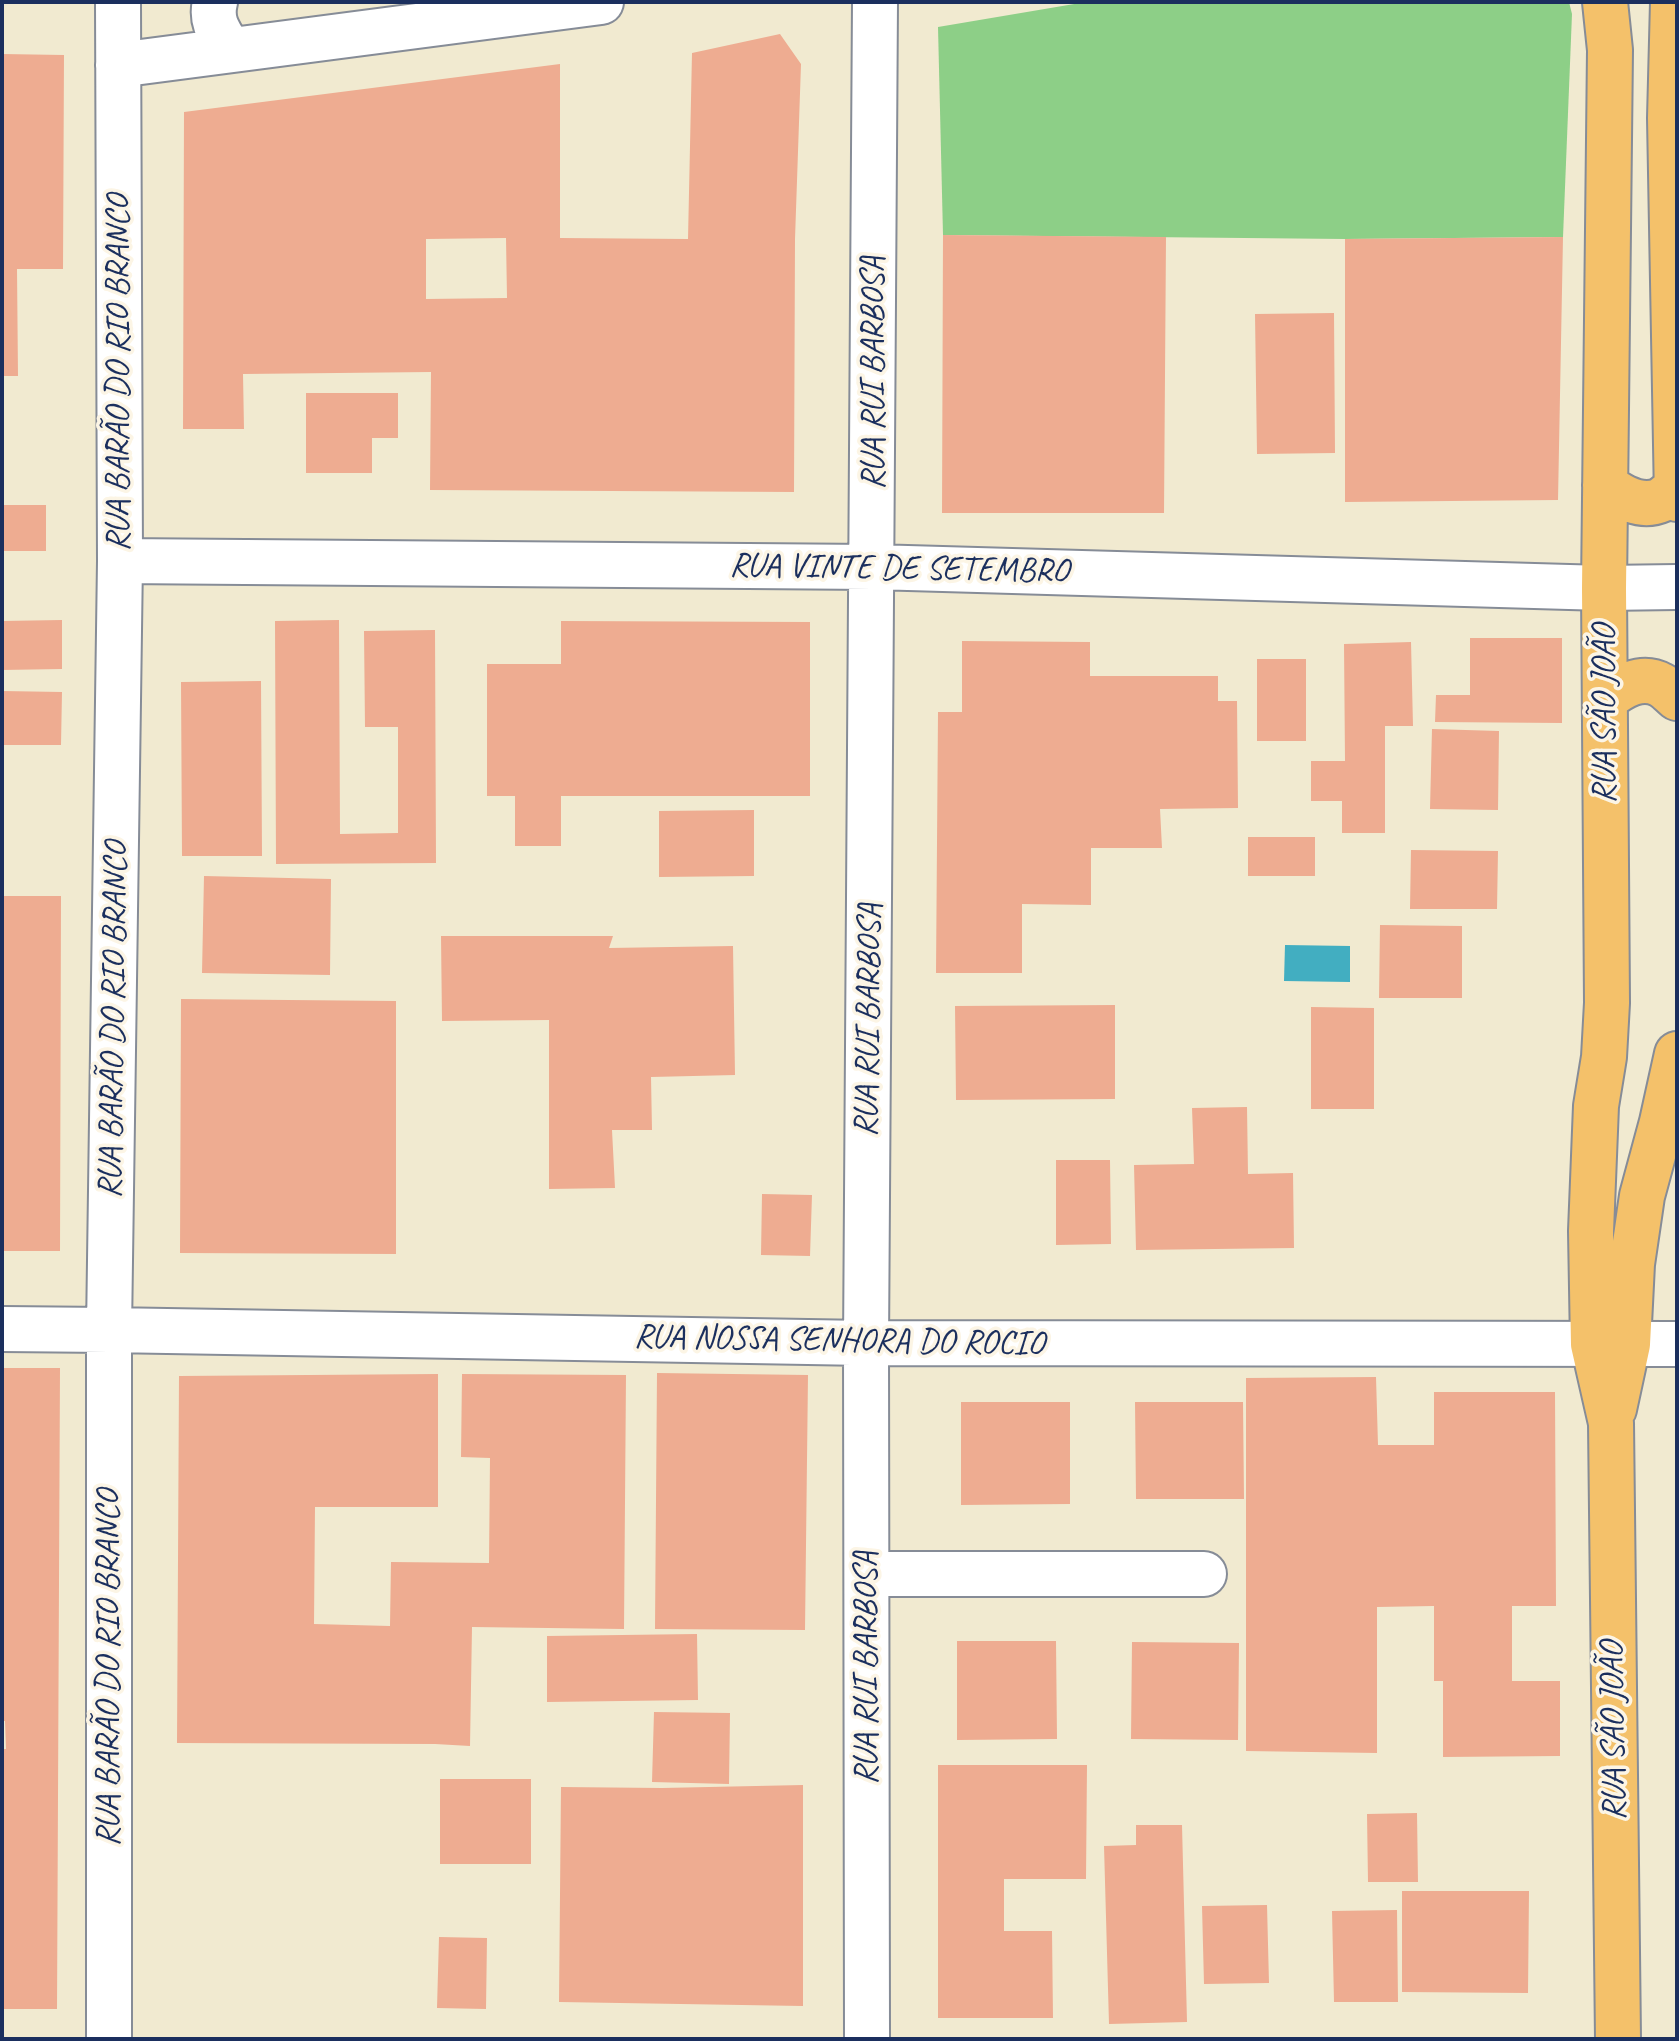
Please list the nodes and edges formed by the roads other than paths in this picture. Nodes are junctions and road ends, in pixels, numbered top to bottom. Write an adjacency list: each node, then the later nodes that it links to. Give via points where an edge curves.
1 (118, 2): 8 (street, RUA BARÃO DO RIO BRANCO)
2 (215, 2): 7 (street, via 214,22)
3 (601, 2): 7 (street)
4 (875, 2): 13 (street, RUA RUI BARBOSA)
5 (1605, 2): 9 (main road, RUA SÃO JOÃO, via 1610,50)
6 (1673, 2): 10 (main road)
7 (230, 50): 8 (street)
8 (118, 65): 12 (street, RUA BARÃO DO RIO BRANCO)
9 (1605, 485): 10 (main road, via 1642,503 1660,500); 15 (main road, RUA SÃO JOÃO)
10 (1677, 487): 11 (main road)
11 (1677, 499)
12 (120, 561): 13 (street, RUA VINTE DE SETEMBRO); 20 (street, RUA BARÃO DO RIO BRANCO)
13 (873, 567): 15 (street, RUA VINTE DE SETEMBRO); 21 (street, RUA RUI BARBOSA)
14 (1677, 587): 15 (street, RUA VINTE DE SETEMBRO)
15 (1604, 588): 17 (main road, RUA SÃO JOÃO)
16 (1677, 698): 17 (main road, via 1660,683 1642,681 1622,686)
17 (1605, 699): 22 (main road, RUA SÃO JOÃO, via 1607,1003 1591,1231)
18 (1677, 1054): 22 (main road, RUA SÃO JOÃO)
19 (2, 1329): 20 (street, RUA NOSSA SENHORA DO ROCIO)
20 (109, 1330): 21 (street, RUA NOSSA SENHORA DO ROCIO); 26 (street, RUA BARÃO DO RIO BRANCO)
21 (866, 1343): 22 (street, RUA NOSSA SENHORA DO ROCIO); 24 (street, RUA RUI BARBOSA)
22 (1611, 1344): 23 (street, RUA NOSSA SENHORA DO ROCIO); 28 (main road, RUA SÃO JOÃO)
23 (1677, 1344)
24 (867, 1574): 25 (street); 27 (street, RUA RUI BARBOSA)
25 (1204, 1574)
26 (109, 2039)
27 (867, 2039)
28 (1618, 2039)

